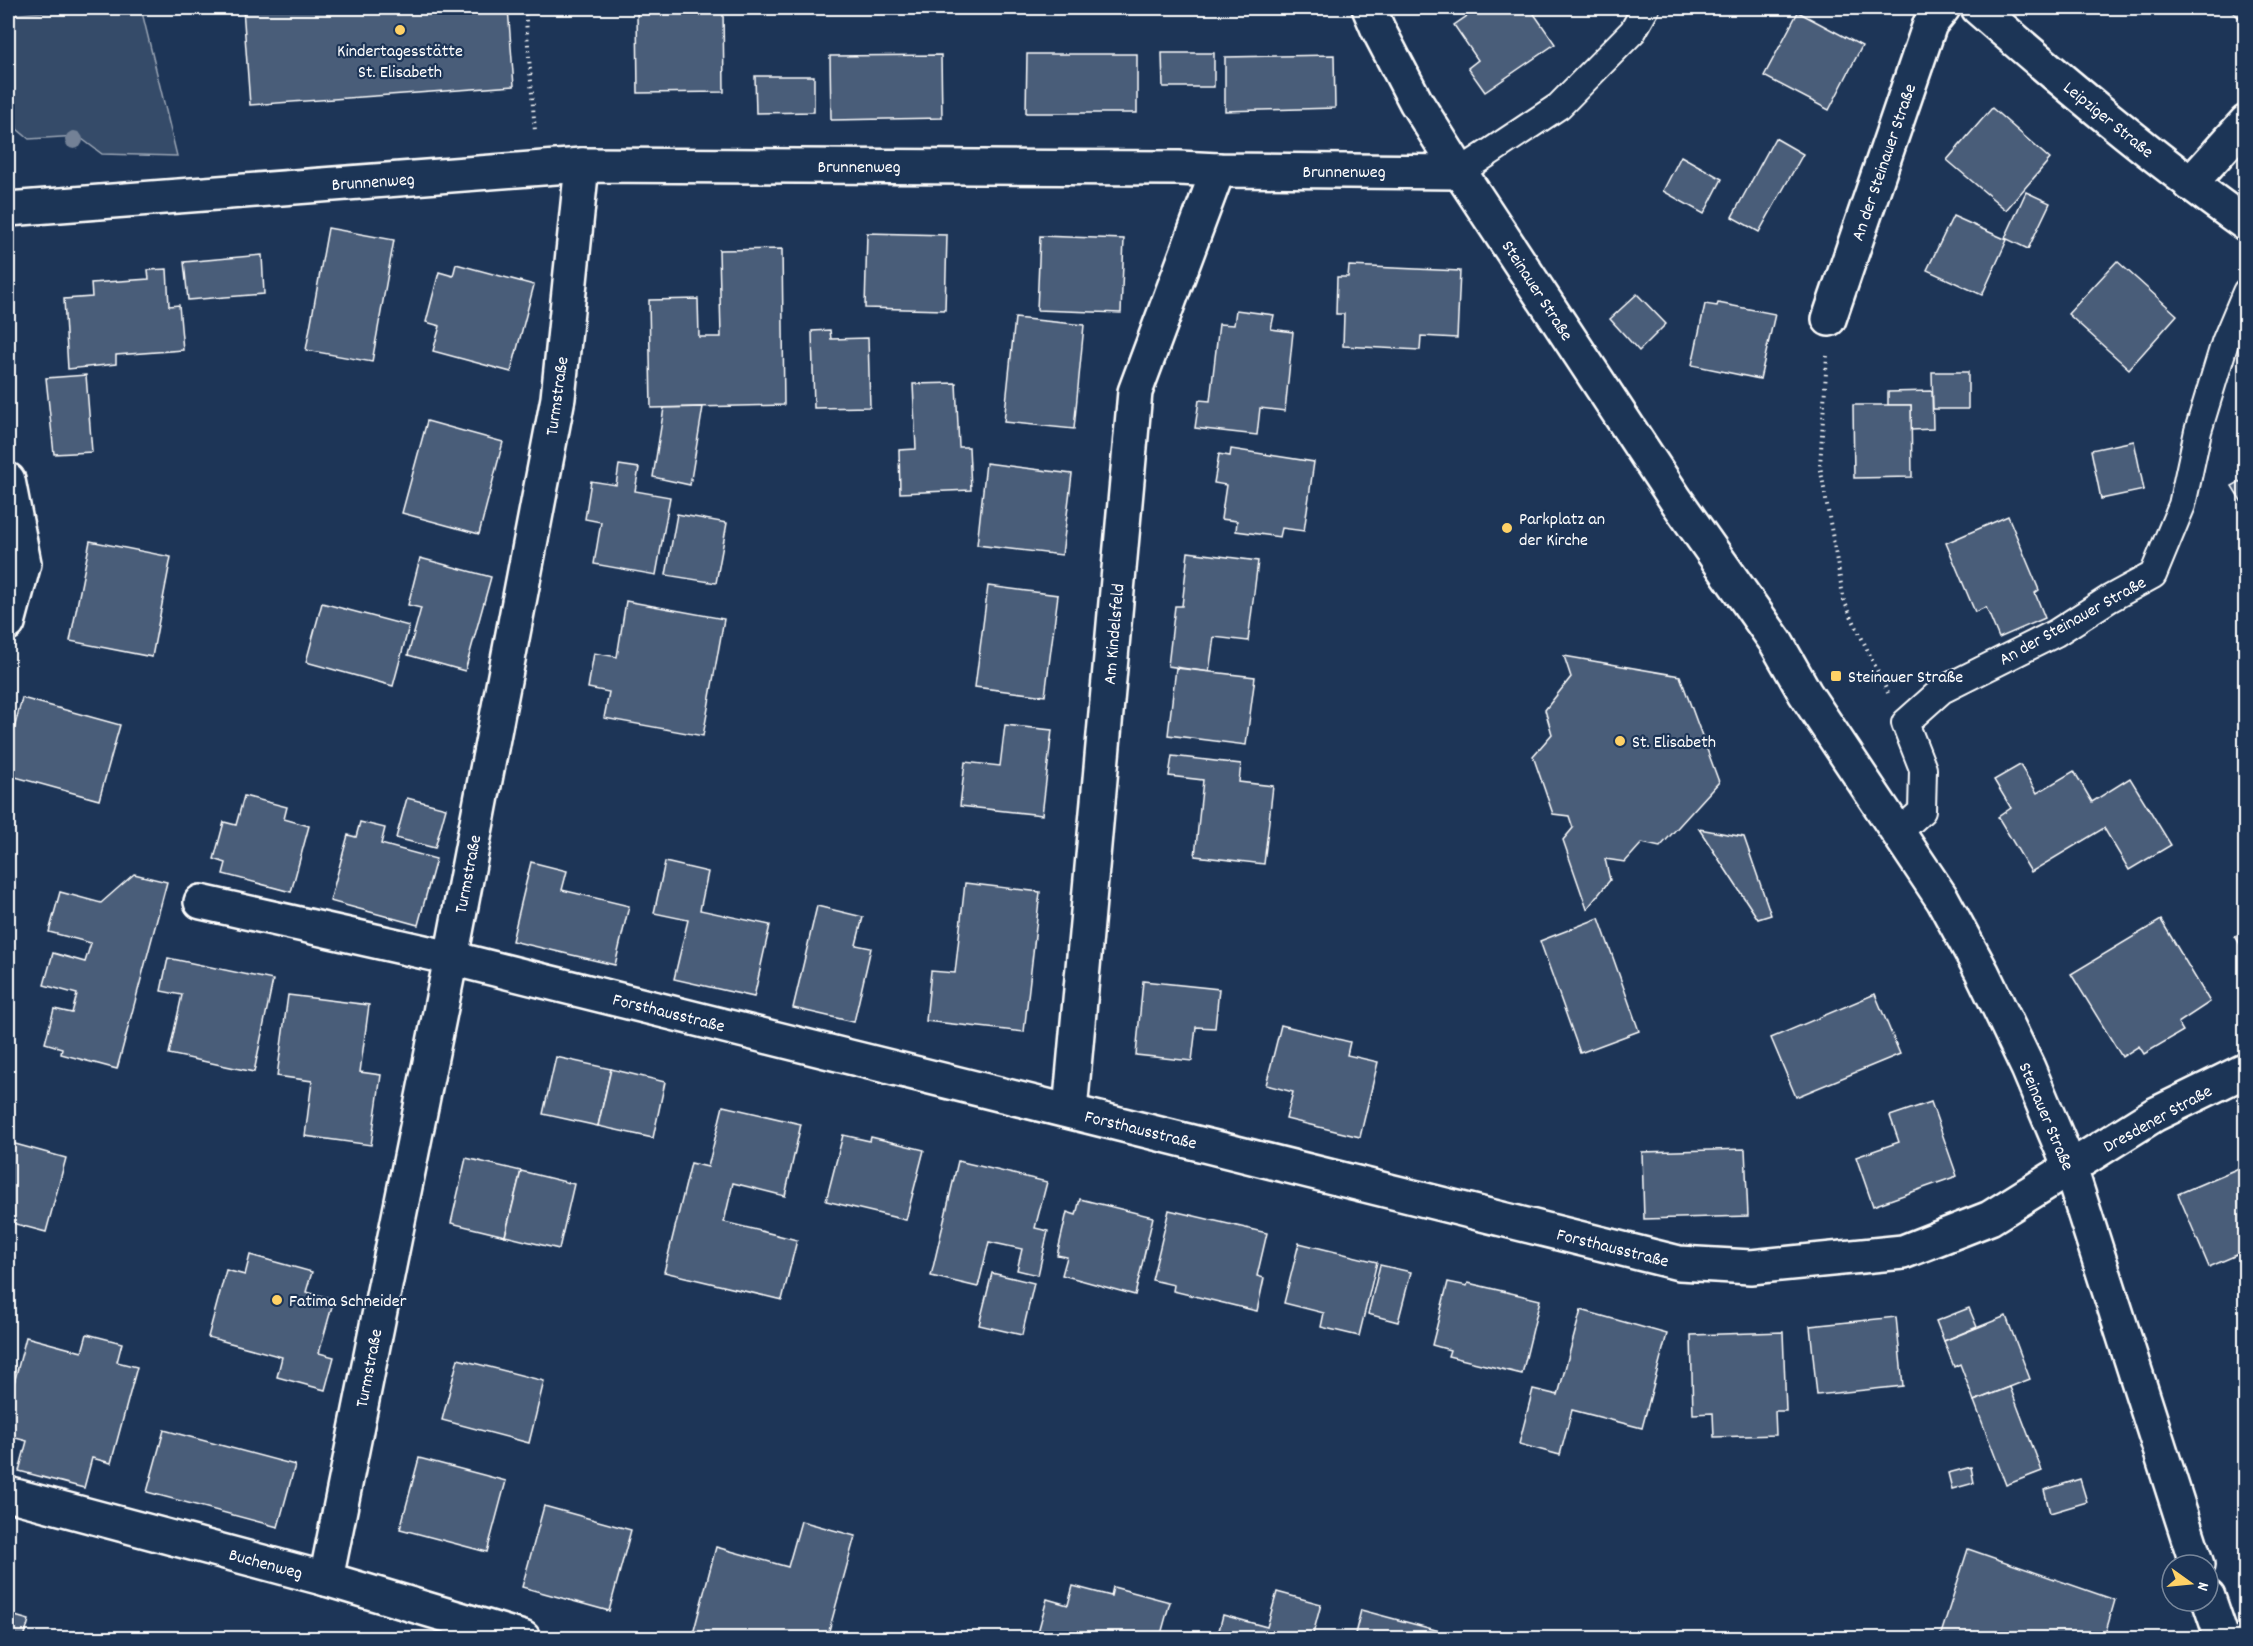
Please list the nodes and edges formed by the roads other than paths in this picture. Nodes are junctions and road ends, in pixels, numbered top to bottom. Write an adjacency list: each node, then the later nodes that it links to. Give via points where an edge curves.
1 (1369, 8): 8 (street, Steinauer Straße, via 1416,102)
2 (1646, 8): 8 (lane, via 1633,31 1559,106)
3 (1943, 8): 13 (street, An der Steinauer Straße, via 1930,24)
4 (1978, 8): 9 (street, Leipziger Straße)
5 (2246, 122): 9 (street)
6 (582, 165): 7 (street, Brunnenweg); 10 (street, Brunnenweg); 18 (street, Turmstraße, via 558,398)
7 (1218, 170): 8 (street, Brunnenweg); 20 (street, Am Kindelsfeld, via 1136,392)
8 (1460, 172): 16 (street, Steinauer Straße)
9 (2190, 184): 11 (street, Leipziger Straße)
10 (8, 208)
11 (2246, 224)
12 (2246, 292): 16 (lane, An der Steinauer Straße, via 2225,342 2181,505 2153,575 2056,633 1942,690 1905,723 1923,769 1922,811)
13 (1829, 319)
14 (8, 480): 15 (street, via 24,563)
15 (8, 623)
16 (1899, 832): 21 (street, Steinauer Straße, via 1943,900 1982,972)
17 (201, 902): 18 (street, Forsthausstraße)
18 (451, 958): 20 (street, Forsthausstraße); 24 (street, Turmstraße)
19 (2246, 1070): 21 (street, Dresdener Straße, via 2154,1115)
20 (1070, 1111): 21 (street, Forsthausstraße, via 1679,1263 1751,1267 1903,1252 1990,1218)
21 (2070, 1168): 23 (street, Steinauer Straße)
22 (8, 1494): 24 (street, Buchenweg)
23 (2193, 1553)
24 (326, 1579): 26 (street, Buchenweg)
25 (2213, 1613): 27 (street)
26 (523, 1638)
27 (2222, 1638)

